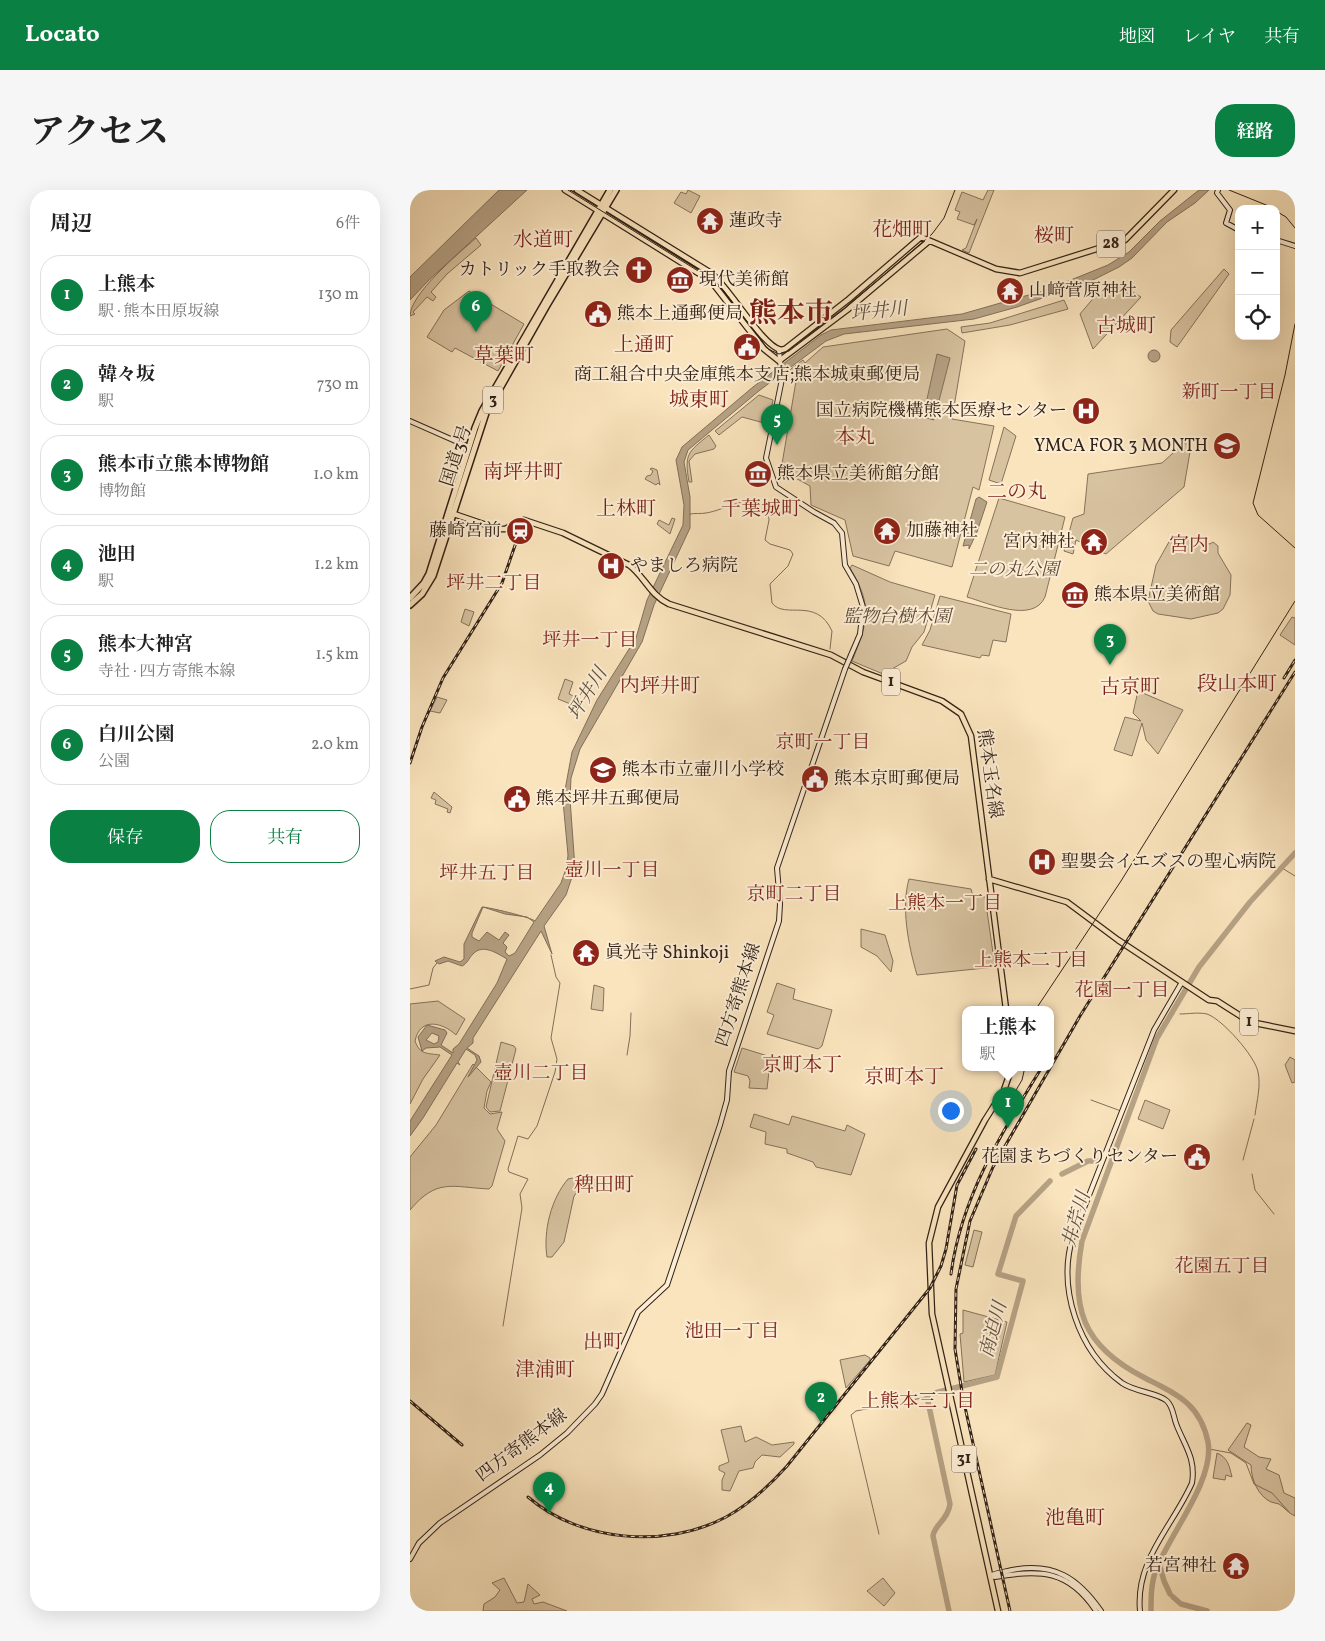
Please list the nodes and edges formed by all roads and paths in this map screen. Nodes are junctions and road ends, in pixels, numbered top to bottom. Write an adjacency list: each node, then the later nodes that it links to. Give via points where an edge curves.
1 (565, 190): 8 (main road)
2 (577, 190): 7 (main road)
3 (610, 190): 7 (highway, 国道3号 / 3)
4 (616, 190): 7 (highway, 国道3号 / 3)
5 (1174, 190): 10 (main road, 28, via 1125,240 1020,273 996,269)
6 (1218, 190): 9 (main road, via 1230,210 1226,223)
7 (604, 207): 8 (highway, 国道3号 / 3); 13 (main road, via 717,278 768,342)
8 (600, 212): 14 (main road, via 711,281); 16 (highway, 国道3号 / 3, via 489,399); 17 (highway, 国道3号 / 3, via 486,413)
9 (1235, 228)
10 (929, 241): 13 (main road, 28, via 921,237 849,299 786,349); 14 (main road)
11 (1280, 241): 12 (main road)
12 (1295, 246)
13 (779, 350): 14 (main road)
14 (779, 364): 25 (main road, 四方寄熊本線, bridge, via 782,379 766,458 776,487 834,522 842,533 845,565 856,584 863,607 860,634 777,868 779,921 729,1071 727,1100 720,1125 667,1285 638,1312 602,1394 585,1416 540,1455 440,1523 419,1543)
15 (410, 421): 16 (main road)
16 (469, 447): 17 (highway, 国道3号 / 3)
17 (451, 513): 18 (highway, 国道3号 / 3, via 424,583); 19 (highway, 国道3号 / 3, via 433,576 422,594); 20 (main road, 熊本玉名線 / 1, via 498,529 524,520 556,531 629,564 660,600 831,655 864,672 956,709 966,720 971,736)
18 (410, 598)
19 (410, 605)
20 (989, 879): 21 (main road, 1, via 1067,902); 22 (main road, 熊本玉名線)
21 (1183, 983): 23 (main road, 1, via 1250,1022); 30 (main road, via 1156,1026 1071,1240 1069,1282 1073,1315 1086,1344 1121,1382 1168,1402 1189,1448 1192,1484 1156,1541 1140,1588)
22 (1006, 1006)
23 (1295, 1031)
24 (1011, 1071): 26 (main road, 31, via 1007,1085 938,1207 929,1243 932,1314)
25 (410, 1559)
26 (990, 1576): 27 (main road, 31); 28 (main road, via 1033,1572 1060,1577 1082,1592); 29 (main road, via 1024,1568 1048,1569 1078,1584)
27 (998, 1611)
28 (1096, 1611)
29 (1101, 1611)
30 (1140, 1611)

